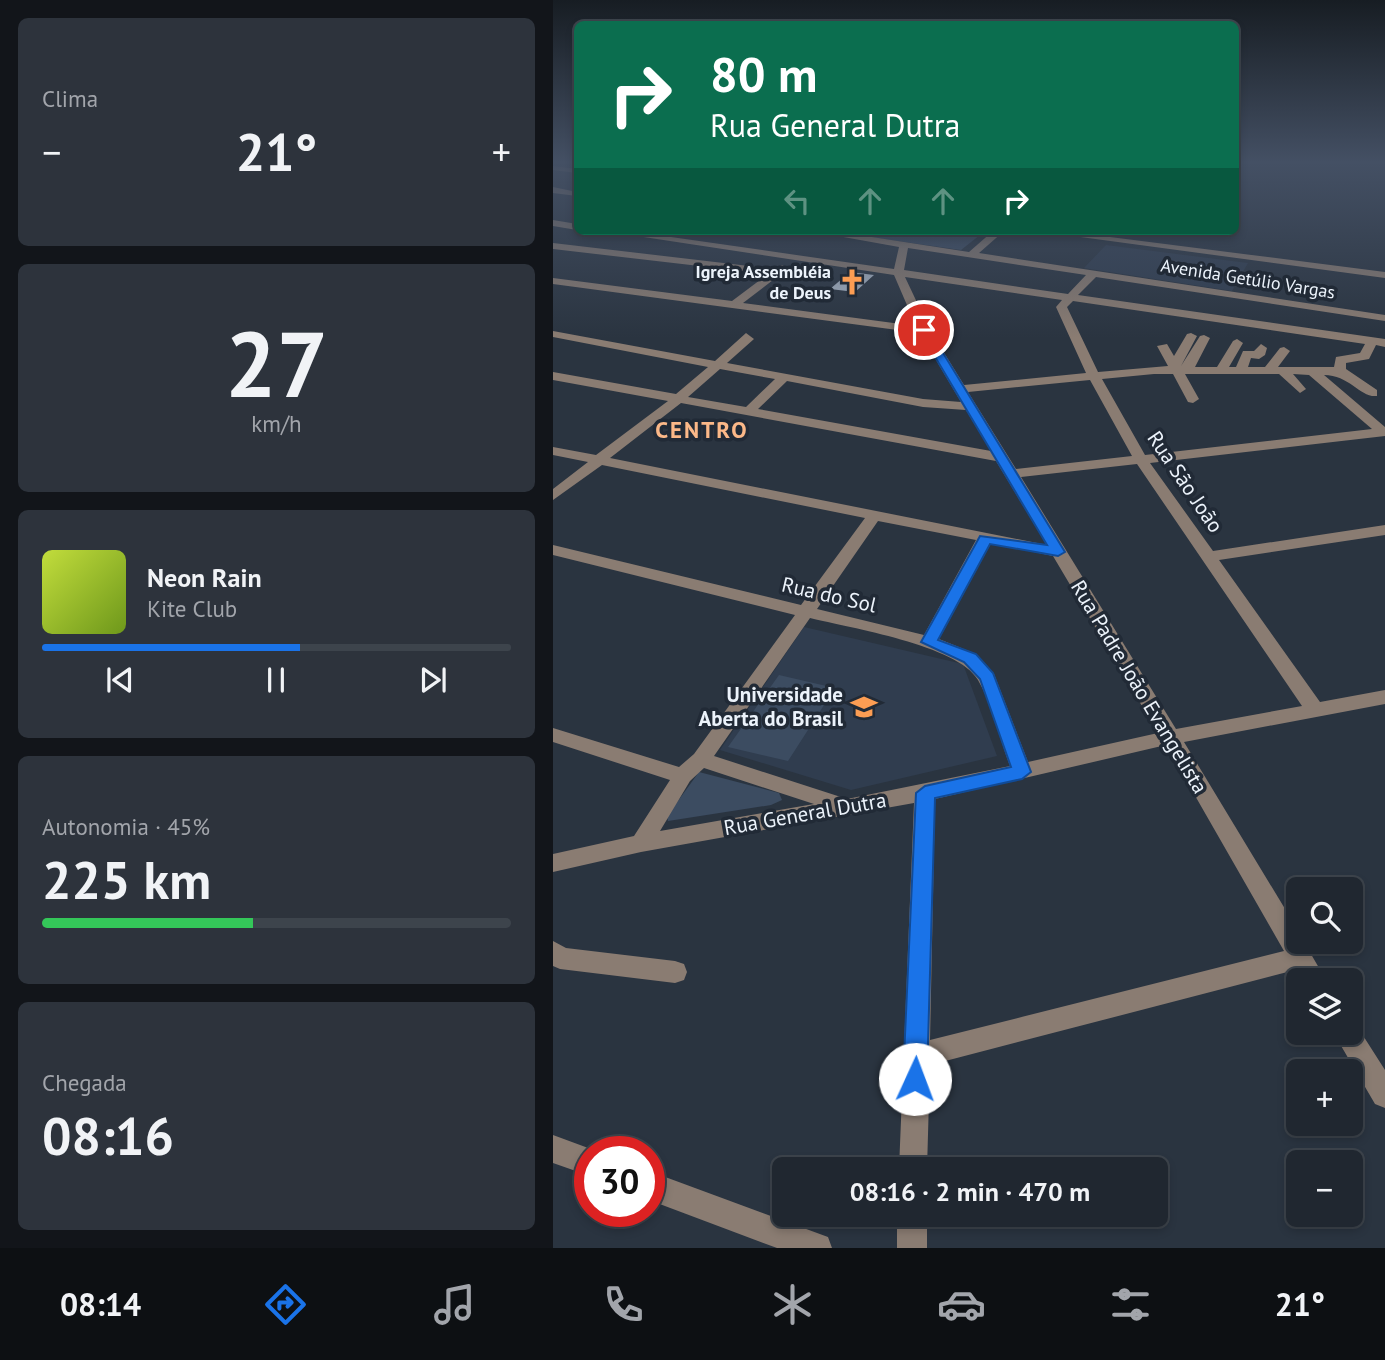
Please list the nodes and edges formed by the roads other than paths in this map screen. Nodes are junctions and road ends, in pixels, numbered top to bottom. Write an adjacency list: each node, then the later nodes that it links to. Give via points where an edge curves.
1 (553, 223): 2 (street)
2 (574, 226)
3 (574, 226): 8 (street)
4 (661, 235): 12 (street)
5 (840, 235): 9 (street, Avenida Getúlio Vargas)
6 (994, 235): 11 (street)
7 (1072, 235): 16 (street, Avenida Getúlio Vargas)
8 (553, 236)
9 (904, 245): 11 (street, Avenida Getúlio Vargas); 14 (street)
10 (553, 246): 13 (street)
11 (971, 255): 15 (street, Avenida Getúlio Vargas)
12 (796, 258): 13 (street); 14 (street)
13 (777, 272): 21 (street)
14 (898, 274): 20 (street); 23 (street, Rua Padre João Evangelista)
15 (1093, 274): 20 (street); 22 (street, Avenida Getúlio Vargas)
16 (1385, 275)
17 (553, 281): 18 (street)
18 (576, 284): 19 (street); 21 (street)
19 (553, 298)
20 (1069, 298): 27 (street); 38 (street, Rua São João, via 1061,307)
21 (735, 304): 23 (street)
22 (1385, 318)
23 (924, 330): 41 (street, Rua Padre João Evangelista)
24 (553, 334): 31 (street)
25 (746, 336): 31 (street, via 748,339)
26 (1197, 337): 32 (street)
27 (1378, 342): 37 (street, via 1365,356 1339,360)
28 (1237, 343): 33 (street)
29 (1163, 346): 32 (street)
30 (1261, 348): 34 (street, via 1259,355 1247,354)
31 (717, 365): 40 (street); 44 (street)
32 (1180, 368): 33 (street); 38 (street); 45 (street)
33 (1222, 369): 34 (street)
34 (1241, 369): 35 (street)
35 (1281, 370): 35 (street, via 1290,353); 36 (street); 42 (street)
36 (1312, 370): 37 (street); 48 (street)
37 (1340, 370): 43 (street)
38 (1093, 374): 41 (street); 51 (street, Rua São João)
39 (553, 376): 44 (street)
40 (784, 377): 46 (street, via 923,403); 47 (street)
41 (959, 389): 46 (street, Rua Padre João Evangelista)
42 (1300, 389)
43 (1373, 393)
44 (678, 399): 47 (street); 52 (street)
45 (1193, 399)
46 (969, 406): 50 (street, Rua Padre João Evangelista)
47 (749, 411): 50 (street)
48 (1384, 432): 51 (street)
49 (553, 451): 52 (street)
50 (1000, 457): 53 (street, Rua Padre João Evangelista)
51 (1140, 458): 53 (street); 60 (street, Rua São João)
52 (598, 461): 54 (street); 55 (street)
53 (1010, 474): 59 (street, Rua Padre João Evangelista)
54 (553, 496)
55 (874, 516): 57 (street); 61 (street)
56 (1385, 530): 60 (street)
57 (985, 539): 59 (street); 62 (street)
58 (553, 550): 61 (street, Rua do Sol)
59 (1058, 552): 66 (street, Rua Padre João Evangelista)
60 (1210, 556): 64 (street, Rua São João)
61 (805, 614): 62 (street, Rua do Sol); 67 (street)
62 (929, 642): 68 (street, Rua do Sol, via 970,658 987,677)
63 (1385, 696): 64 (street, Rua General Dutra)
64 (1315, 710): 66 (street, Rua General Dutra)
65 (553, 735): 69 (street)
66 (1170, 737): 68 (street, Rua General Dutra); 75 (street, Rua Padre João Evangelista)
67 (701, 759): 69 (street); 71 (street)
68 (1022, 772): 70 (street, Rua General Dutra)
69 (683, 776): 72 (street)
70 (925, 793): 71 (street, Rua General Dutra); 79 (street)
71 (846, 806): 72 (street, Rua General Dutra)
72 (641, 843): 73 (street, Rua General Dutra)
73 (553, 863)
74 (553, 952): 77 (street, via 559,958)
75 (1300, 958): 76 (street, Rua Padre João Evangelista); 79 (street)
76 (1306, 968)
77 (675, 972)
78 (1354, 1045): 80 (street)
79 (916, 1056): 83 (street)
80 (1385, 1095)
81 (553, 1149): 82 (street)
82 (574, 1157)
83 (913, 1157)
84 (665, 1191): 86 (street)
85 (912, 1227): 87 (street)
86 (817, 1248)
87 (912, 1248)

